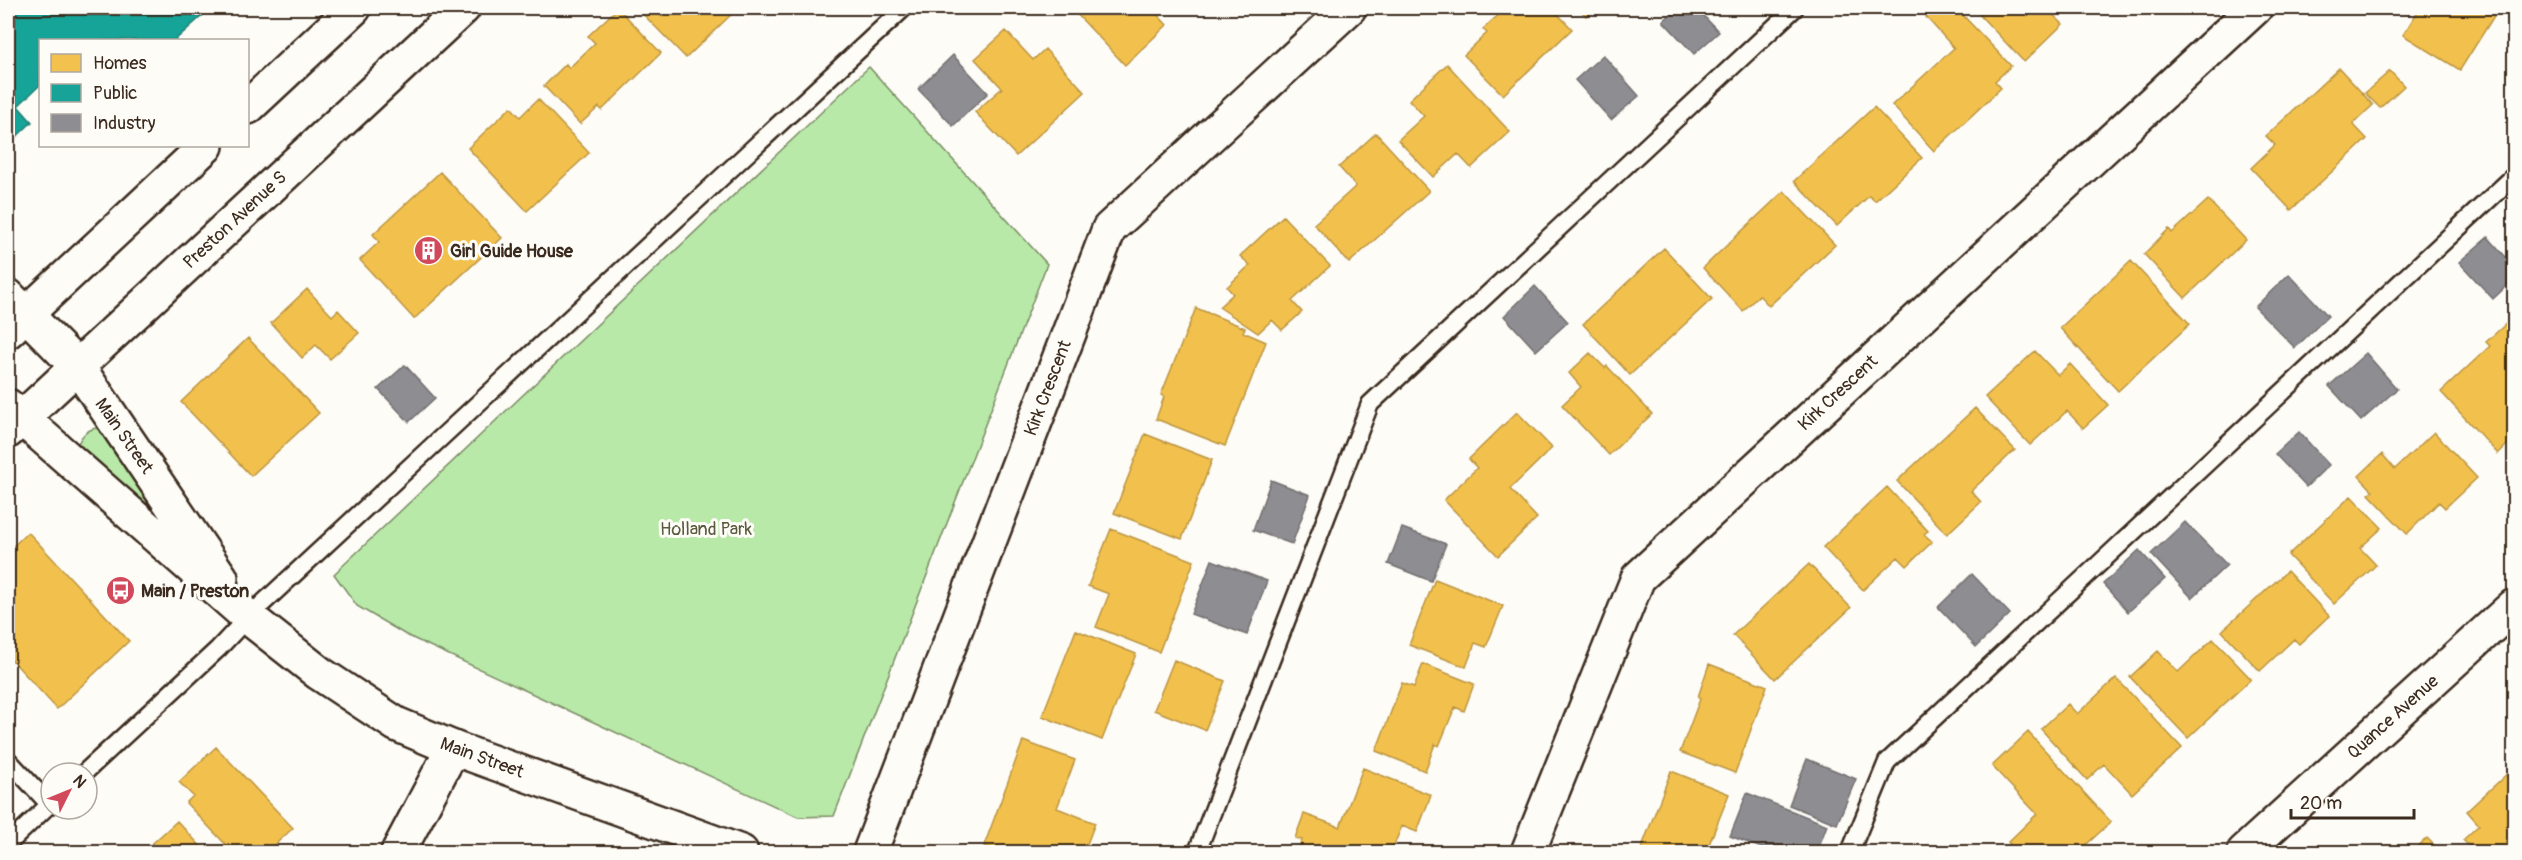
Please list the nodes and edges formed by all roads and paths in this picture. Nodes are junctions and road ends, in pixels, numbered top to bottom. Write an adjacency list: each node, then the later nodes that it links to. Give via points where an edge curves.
1 (354, 8): 7 (street)
2 (463, 8): 11 (street, Preston Avenue S)
3 (904, 8): 14 (lane)
4 (1349, 8): 23 (street, Kirk Crescent, via 1109,229)
5 (1795, 8): 24 (lane, via 1370,404)
6 (2254, 8): 25 (street, Kirk Crescent, via 1638,578)
7 (249, 106)
8 (205, 147): 10 (street)
9 (2514, 176): 26 (lane, via 1887,762)
10 (13, 314): 11 (street, Main Street)
11 (78, 367): 12 (street, Preston Avenue S); 14 (street, Main Street)
12 (12, 419): 14 (street, Main Street)
13 (2514, 606): 27 (street, Quance Avenue)
14 (248, 617): 15 (street, Main Street, via 319,673 396,724); 17 (lane)
15 (453, 748): 21 (street); 22 (street, Main Street)
16 (8, 760): 18 (lane)
17 (97, 761)
18 (39, 792)
19 (39, 814): 20 (lane)
20 (8, 844)
21 (399, 852)
22 (741, 852)
23 (870, 852)
24 (1197, 852)
25 (1528, 852)
26 (1850, 852)
27 (2244, 852)

